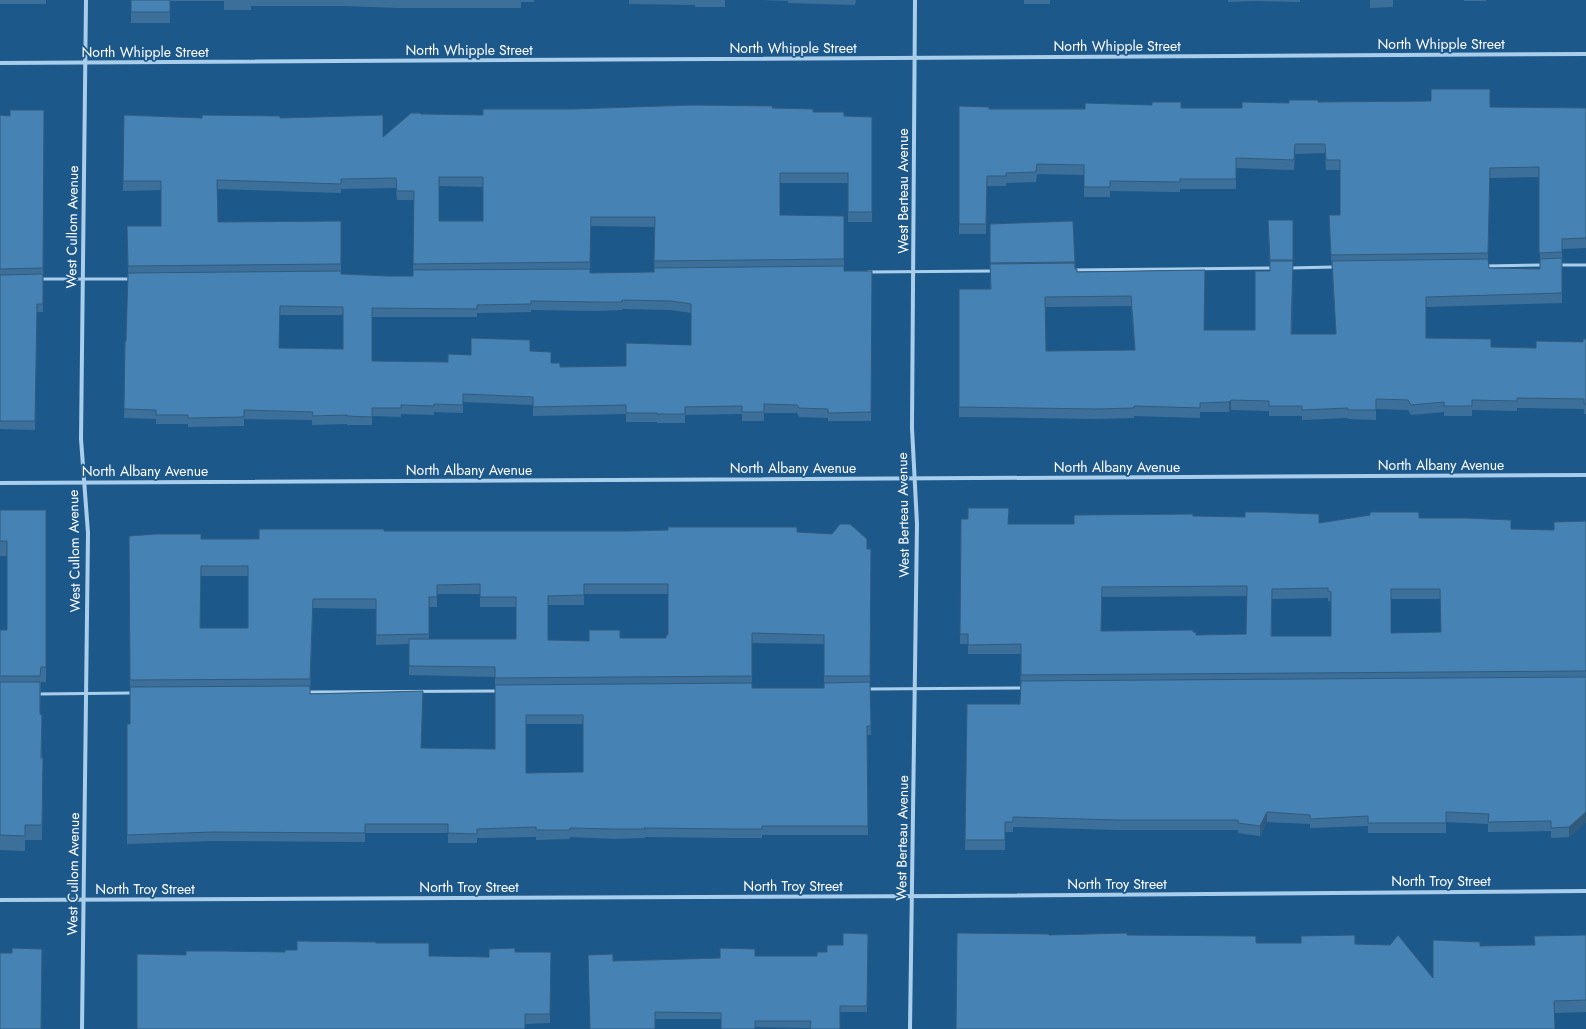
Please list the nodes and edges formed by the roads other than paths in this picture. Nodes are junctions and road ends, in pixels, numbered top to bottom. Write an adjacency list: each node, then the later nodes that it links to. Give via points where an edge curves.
1 (86, 0): 5 (street, West Cullom Avenue)
2 (915, 0): 4 (street, West Berteau Avenue)
3 (1586, 54): 4 (street, North Whipple Street)
4 (914, 58): 5 (street, North Whipple Street); 16 (street, West Berteau Avenue)
5 (85, 63): 6 (street, North Whipple Street); 18 (street, West Cullom Avenue)
6 (0, 64)
7 (1546, 265): 10 (lane)
8 (1554, 265): 9 (lane)
9 (1586, 265)
10 (1483, 266)
11 (1339, 267): 13 (lane)
12 (1276, 268): 15 (lane)
13 (1284, 268)
14 (998, 270): 16 (lane)
15 (1069, 270)
16 (913, 271): 17 (lane); 22 (street, West Berteau Avenue)
17 (861, 272)
18 (82, 279): 19 (lane); 20 (lane); 23 (street, West Cullom Avenue, via 81,439)
19 (139, 279)
20 (37, 280)
21 (1586, 475): 22 (street, North Albany Avenue)
22 (914, 478): 23 (street, North Albany Avenue); 25 (street, West Berteau Avenue, via 917,524)
23 (84, 482): 24 (street, North Albany Avenue); 31 (street, West Cullom Avenue, via 88,533)
24 (0, 483)
25 (914, 688): 26 (lane); 27 (lane); 34 (street, West Berteau Avenue)
26 (1031, 688)
27 (860, 689)
28 (501, 691): 29 (lane)
29 (302, 692)
30 (31, 694): 31 (lane)
31 (86, 694): 32 (lane); 36 (street, West Cullom Avenue)
32 (135, 694)
33 (1586, 891): 34 (street, North Troy Street)
34 (912, 896): 36 (street, North Troy Street); 38 (street, West Berteau Avenue)
35 (0, 900): 36 (street, North Troy Street)
36 (84, 900): 37 (street, West Cullom Avenue)
37 (82, 1029)
38 (910, 1029)

